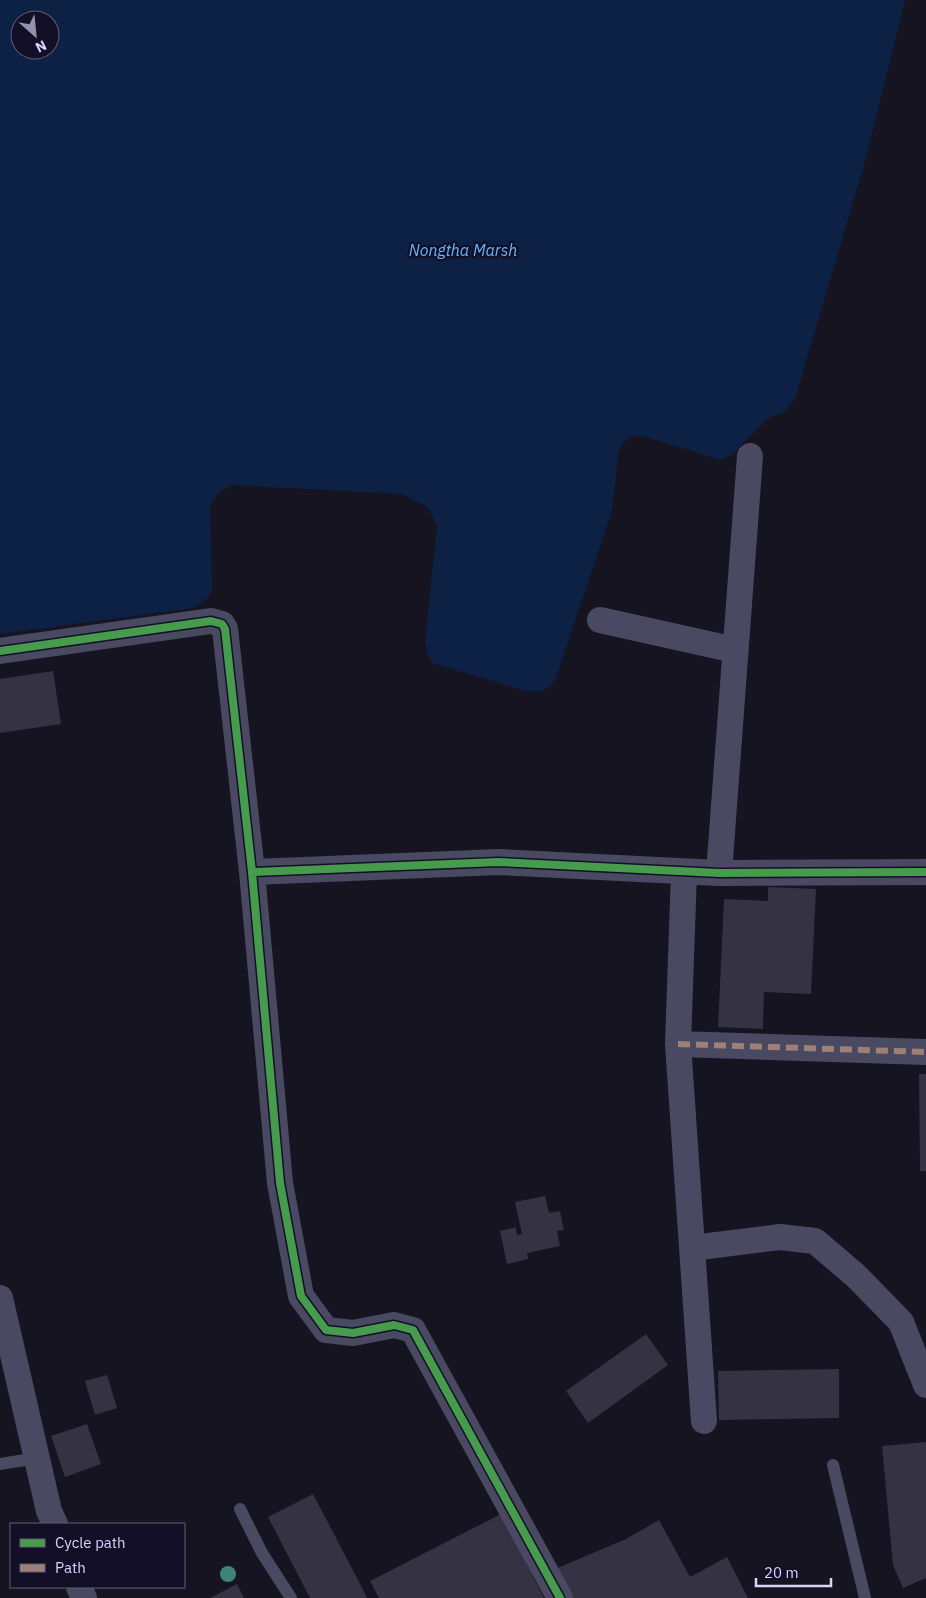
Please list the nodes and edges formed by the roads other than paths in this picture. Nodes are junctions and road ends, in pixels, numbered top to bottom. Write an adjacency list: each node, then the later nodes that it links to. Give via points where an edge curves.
1 (750, 456): 3 (street)
2 (600, 620): 3 (street)
3 (735, 650): 8 (street)
4 (0, 651): 5 (street, via 211,621 222,624)
5 (252, 872): 6 (street, via 498,862); 21 (street, via 280,1183 301,1296 326,1330 353,1332 394,1325 412,1330)
6 (684, 872): 8 (street); 9 (street)
7 (926, 872): 8 (street)
8 (719, 873)
9 (678, 1044): 10 (street); 11 (street)
10 (926, 1052)
11 (692, 1248): 13 (street, via 780,1238 815,1241 856,1276 901,1322); 14 (street)
12 (0, 1298): 15 (street)
13 (926, 1385)
14 (704, 1421)
15 (37, 1458): 16 (lane); 19 (street)
16 (0, 1464)
17 (833, 1465): 22 (lane)
18 (240, 1509): 20 (lane)
19 (55, 1523)
20 (291, 1598)
21 (560, 1598)
22 (866, 1598)

